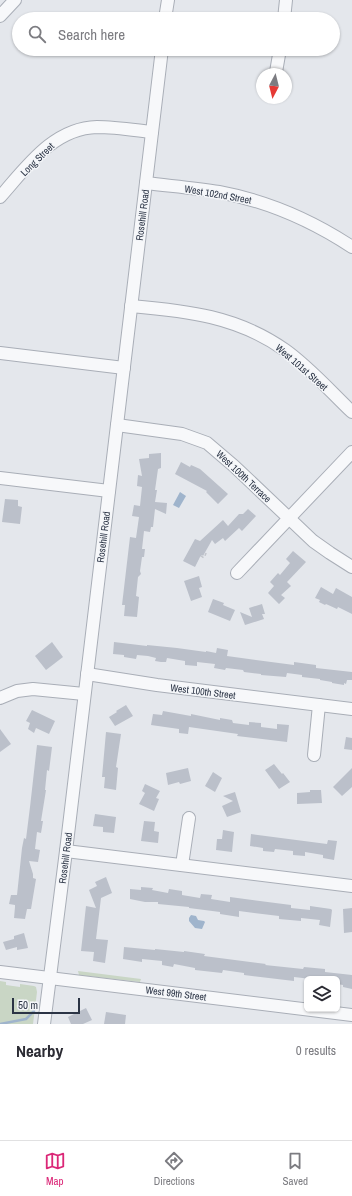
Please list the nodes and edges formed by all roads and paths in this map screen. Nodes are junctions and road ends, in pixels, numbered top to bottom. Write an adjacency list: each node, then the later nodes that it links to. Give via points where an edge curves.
1 (15, 0): 6 (street)
2 (168, 0): 4 (street)
3 (286, 0): 5 (street)
4 (167, 12)
5 (285, 12)
6 (0, 16)
7 (161, 56): 10 (street, Rosehill Road)
8 (279, 56): 9 (street)
9 (277, 68)
10 (152, 132): 11 (street, Rosehill Road); 12 (street, Long Street, via 96,127 60,137 38,155)
11 (146, 183): 13 (street, West 102nd Street, via 219,192 280,208 311,222); 14 (street, Rosehill Road)
12 (0, 197)
13 (352, 247)
14 (131, 306): 16 (street, Rosehill Road); 17 (street, West 101st Street, via 202,314 247,328 286,350)
15 (0, 353): 16 (street)
16 (124, 368): 18 (street, Rosehill Road)
17 (352, 412)
18 (117, 426): 21 (street, Rosehill Road); 22 (street, West 100th Terrace, via 182,434 207,443)
19 (352, 452): 22 (street)
20 (0, 478): 21 (street)
21 (109, 491): 27 (street, Rosehill Road)
22 (288, 518): 25 (street, West 100th Terrace, via 313,541); 26 (street)
23 (207, 551): 24 (path, via 204,558)
24 (201, 556)
25 (352, 566)
26 (237, 573)
27 (87, 674): 28 (street, Rosehill Road); 30 (street, West 100th Street)
28 (84, 694): 29 (street, via 33,689 17,691); 34 (street, Rosehill Road)
29 (0, 698)
30 (319, 705): 31 (street, West 100th Street); 32 (street)
31 (352, 709)
32 (314, 755)
33 (190, 818): 35 (street)
34 (66, 851): 35 (street); 38 (street, Rosehill Road)
35 (182, 865): 36 (street)
36 (352, 886)
37 (0, 972): 38 (street, West 99th Street)
38 (50, 978): 39 (street, West 99th Street); 40 (street, Rosehill Road)
39 (352, 1015)
40 (44, 1024)

